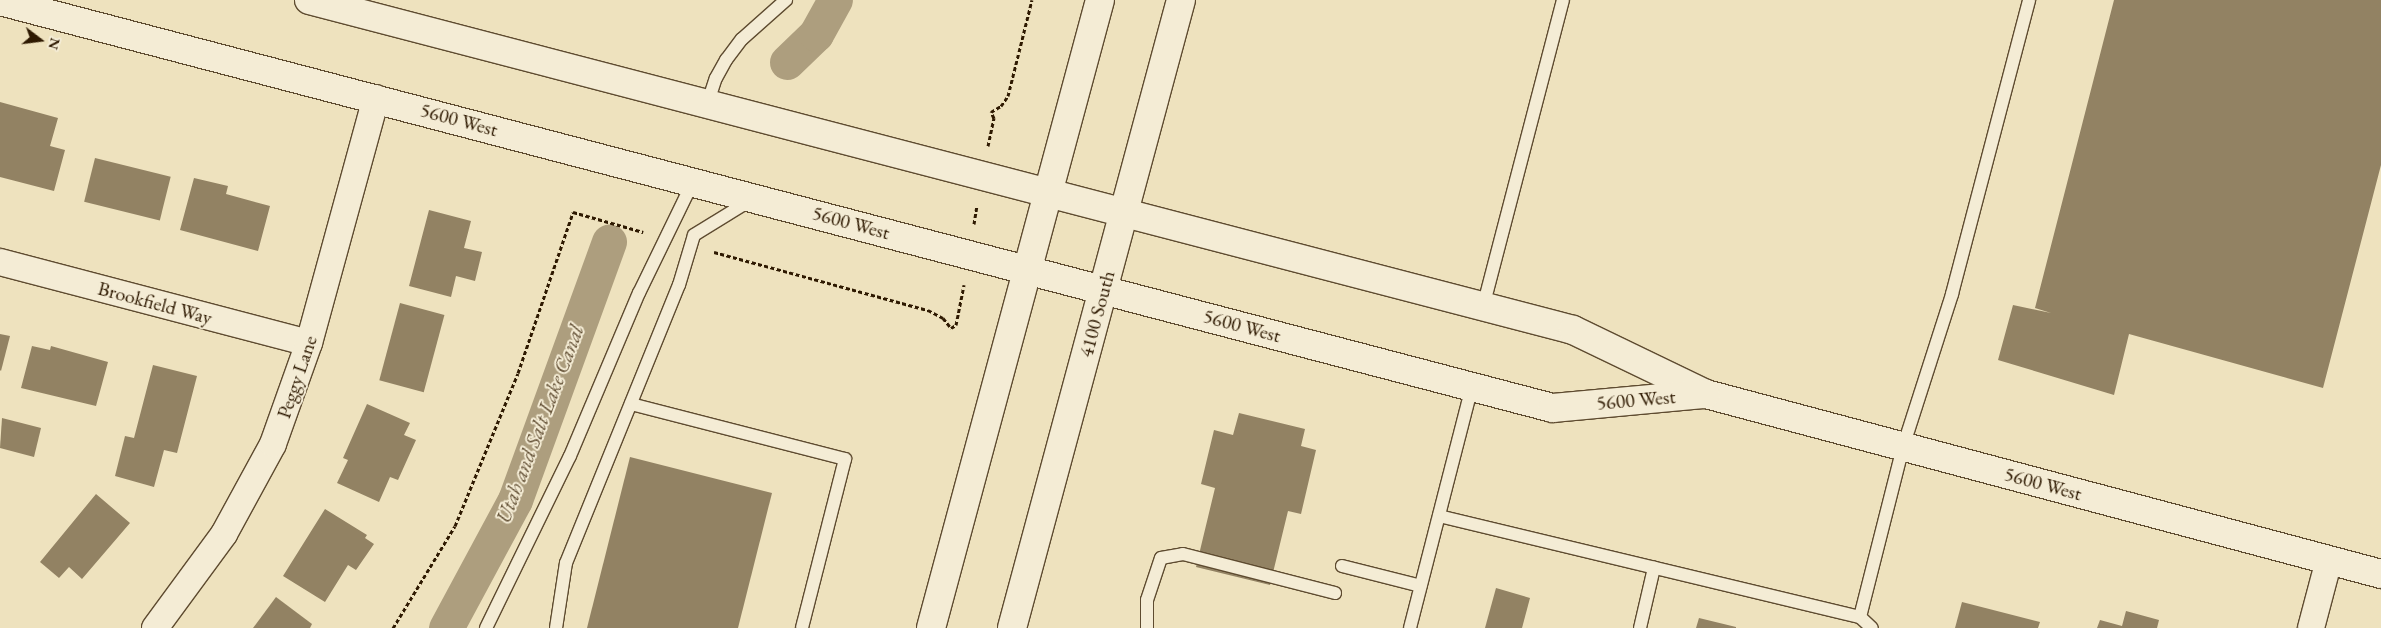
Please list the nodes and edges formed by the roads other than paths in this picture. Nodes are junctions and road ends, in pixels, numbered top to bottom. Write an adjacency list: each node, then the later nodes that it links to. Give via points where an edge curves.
1 (309, 0): 9 (main road, 5600 West)
2 (786, 0): 9 (lane, via 742,39 726,60)
3 (1100, 0): 11 (main road)
4 (1181, 0): 13 (main road, 4100 South)
5 (1563, 0): 17 (lane)
6 (2030, 0): 22 (lane, via 1952,294)
7 (0, 1): 8 (main road, 5600 West)
8 (376, 98): 10 (main road, 5600 West); 18 (street, Peggy Lane)
9 (707, 105): 11 (main road, 5600 West)
10 (693, 181): 12 (main road, 5600 West); 32 (lane, via 570,456)
11 (1048, 193): 13 (main road, 5600 West); 15 (main road)
12 (755, 198): 15 (main road, 5600 West); 21 (lane, via 694,235 679,285)
13 (1124, 213): 16 (main road, 4100 South); 17 (main road, 5600 West)
14 (0, 262): 18 (street, Brookfield Way)
15 (1027, 270): 16 (main road, 5600 West); 35 (main road)
16 (1104, 290): 19 (main road, 5600 West); 36 (main road, 4100 South)
17 (1484, 306): 20 (main road, 5600 West, via 1572,330)
18 (310, 343): 31 (street, Peggy Lane, via 276,436 250,490 224,534)
19 (1472, 386): 20 (main road, 5600 West, via 1553,408); 23 (lane)
20 (1706, 394): 22 (main road, 5600 West)
21 (631, 404): 33 (lane, via 566,563); 34 (lane, via 844,460)
22 (1904, 447): 24 (main road, 5600 West); 30 (lane)
23 (1439, 516): 26 (lane); 28 (lane)
24 (2329, 560): 27 (main road, 5600 West); 41 (street)
25 (1342, 566): 28 (lane)
26 (1654, 568): 30 (lane); 39 (lane)
27 (2381, 574)
28 (1421, 586): 38 (lane)
29 (1334, 593): 37 (lane, via 1183,554 1161,558 1147,600)
30 (1860, 617): 40 (lane)
31 (155, 628)
32 (486, 628)
33 (556, 628)
34 (802, 628)
35 (931, 628)
36 (1012, 628)
37 (1147, 628)
38 (1410, 628)
39 (1640, 628)
40 (1872, 628)
41 (2311, 628)

